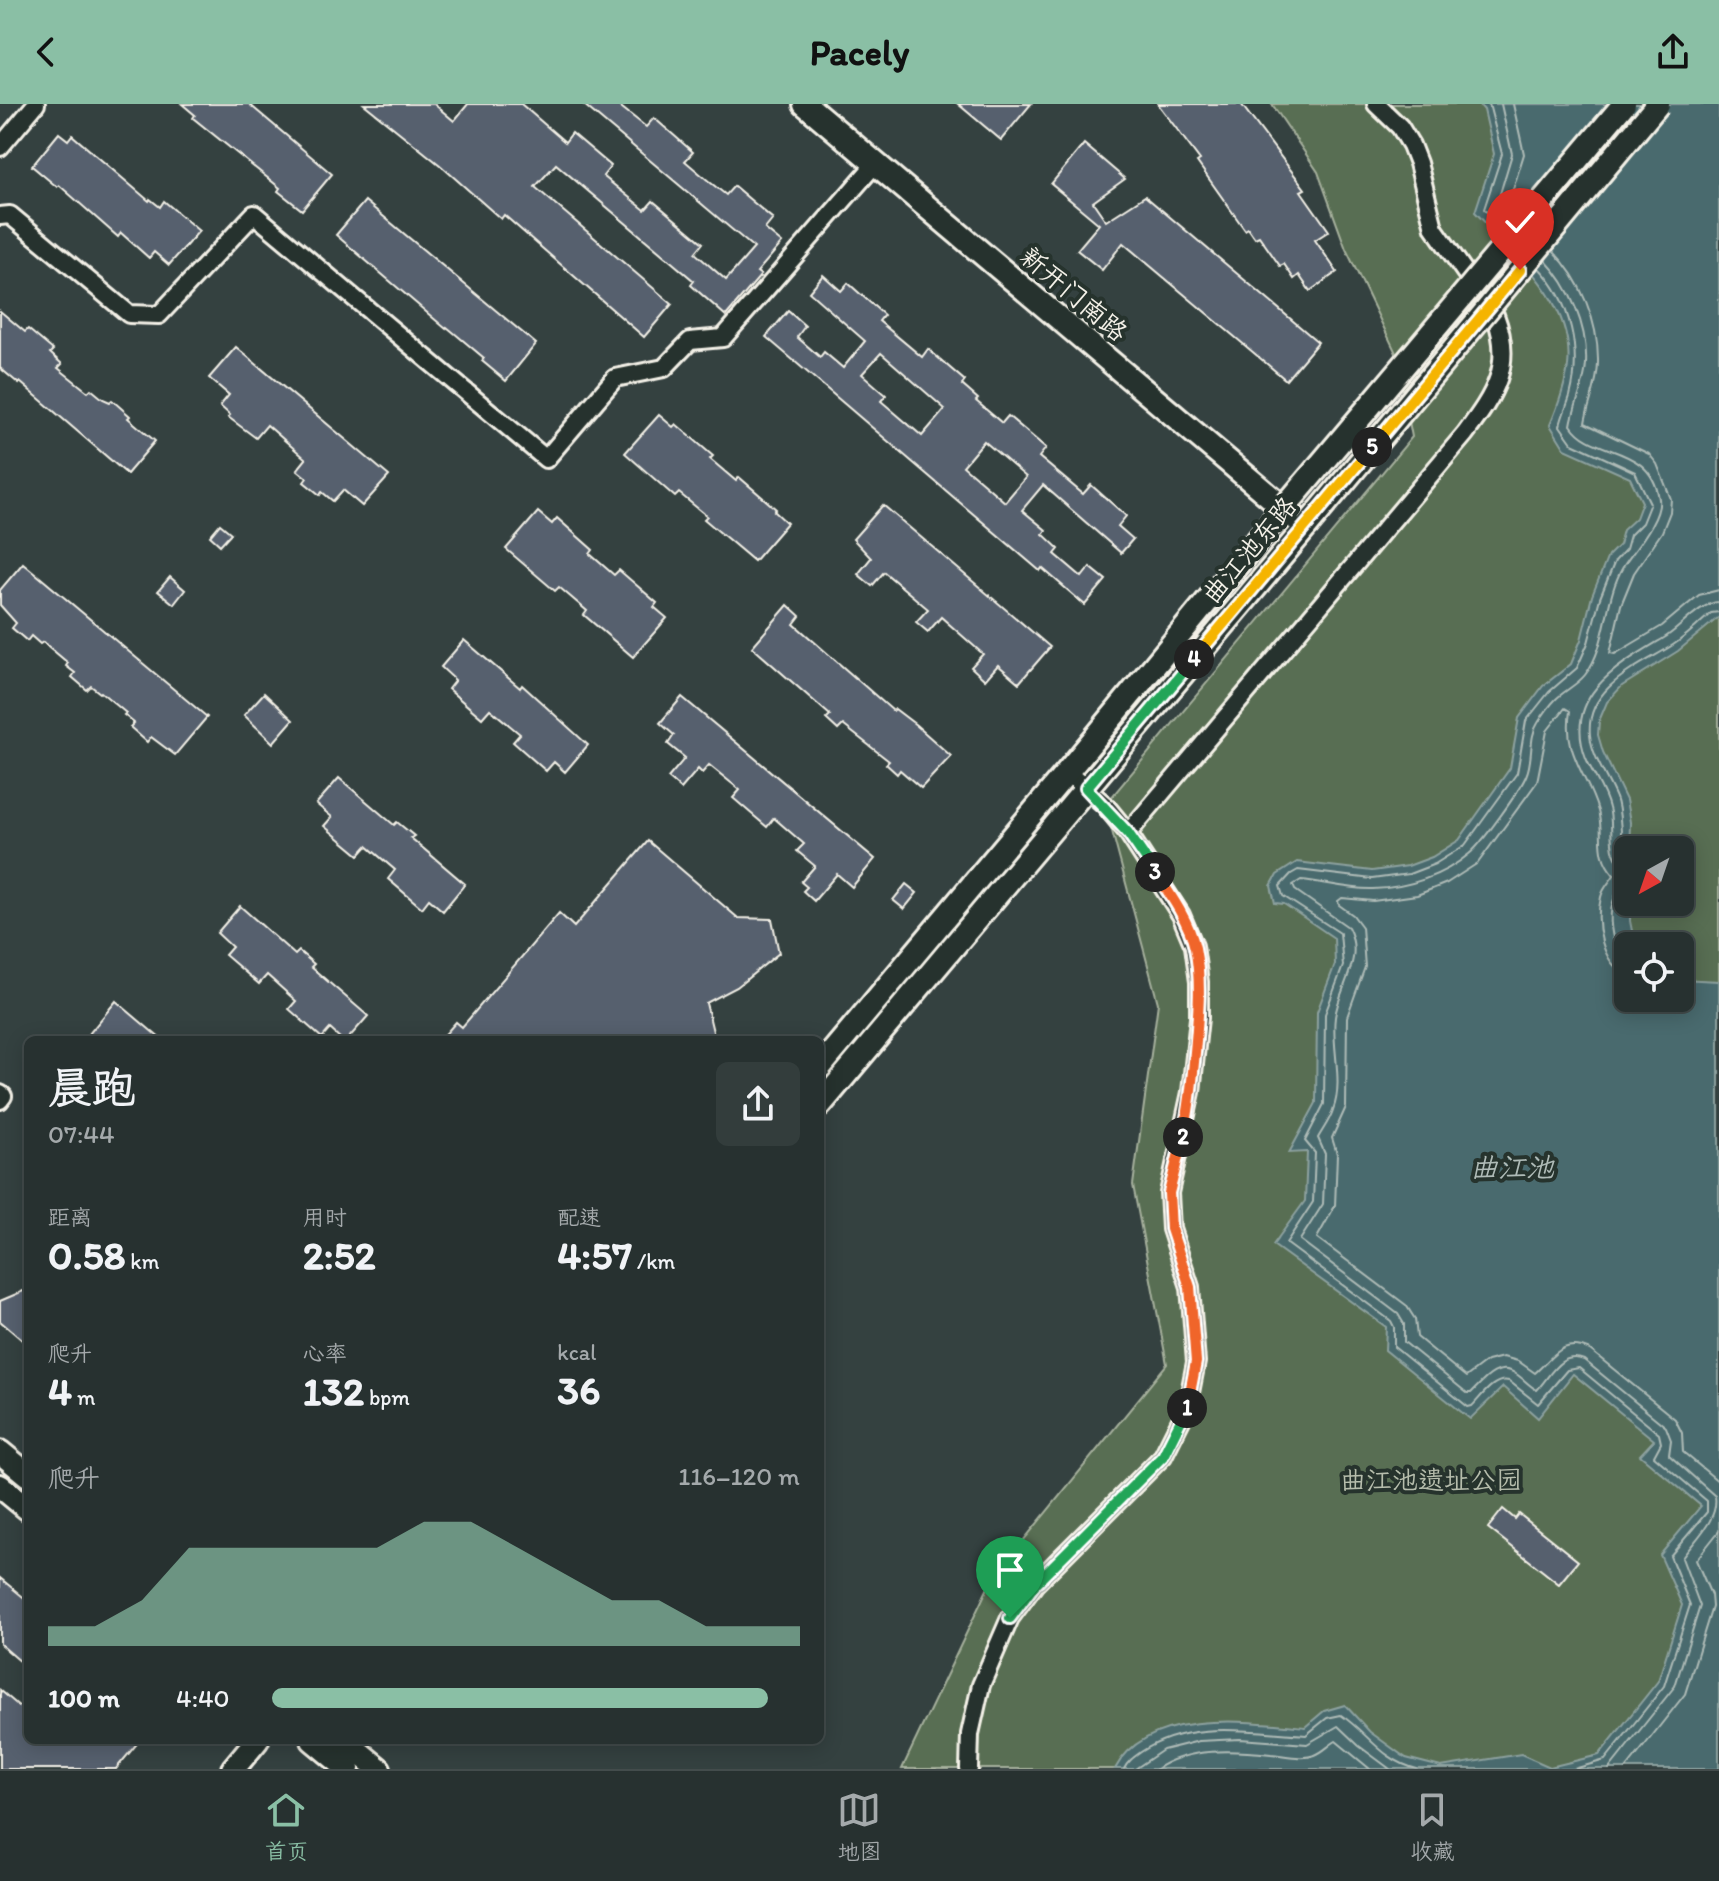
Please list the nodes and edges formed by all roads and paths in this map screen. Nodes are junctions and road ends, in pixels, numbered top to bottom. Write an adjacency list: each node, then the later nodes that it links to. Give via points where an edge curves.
1 (36, 104): 6 (street)
2 (805, 104): 7 (main road, 新开门南路)
3 (1376, 104): 13 (street, via 1411,145 1434,228 1495,315 1504,359 1498,382 1465,434)
4 (1624, 104): 9 (main road, 曲江池东路, bridge)
5 (1658, 104): 10 (main road, 曲江池东路, bridge)
6 (0, 147)
7 (876, 163): 8 (street, via 723,338 690,341 664,368 615,378 546,459 254,214 159,315 129,314 10,215); 9 (main road, 新开门南路)
8 (0, 216)
9 (1283, 509): 10 (main road, 新开门南路); 11 (main road, 曲江池东路)
10 (1306, 527): 12 (main road, 曲江池东路)
11 (1067, 772): 12 (street); 14 (main road, 曲江池东路)
12 (1086, 788): 13 (street); 15 (main road, 曲江池东路)
13 (1128, 833): 26 (street, via 1181,915 1194,946 1199,982 1191,1092 1169,1193 1171,1229 1190,1287 1196,1362 1187,1408 1163,1456 1035,1584 1010,1618 981,1685)
14 (824, 1062)
15 (824, 1100)
16 (0, 1452): 17 (main road)
17 (24, 1472)
18 (0, 1486): 19 (main road)
19 (24, 1506)
20 (254, 1744): 23 (main road)
21 (318, 1744): 24 (main road)
22 (349, 1744): 25 (main road)
23 (233, 1769)
24 (348, 1769)
25 (379, 1769)
26 (969, 1769)

